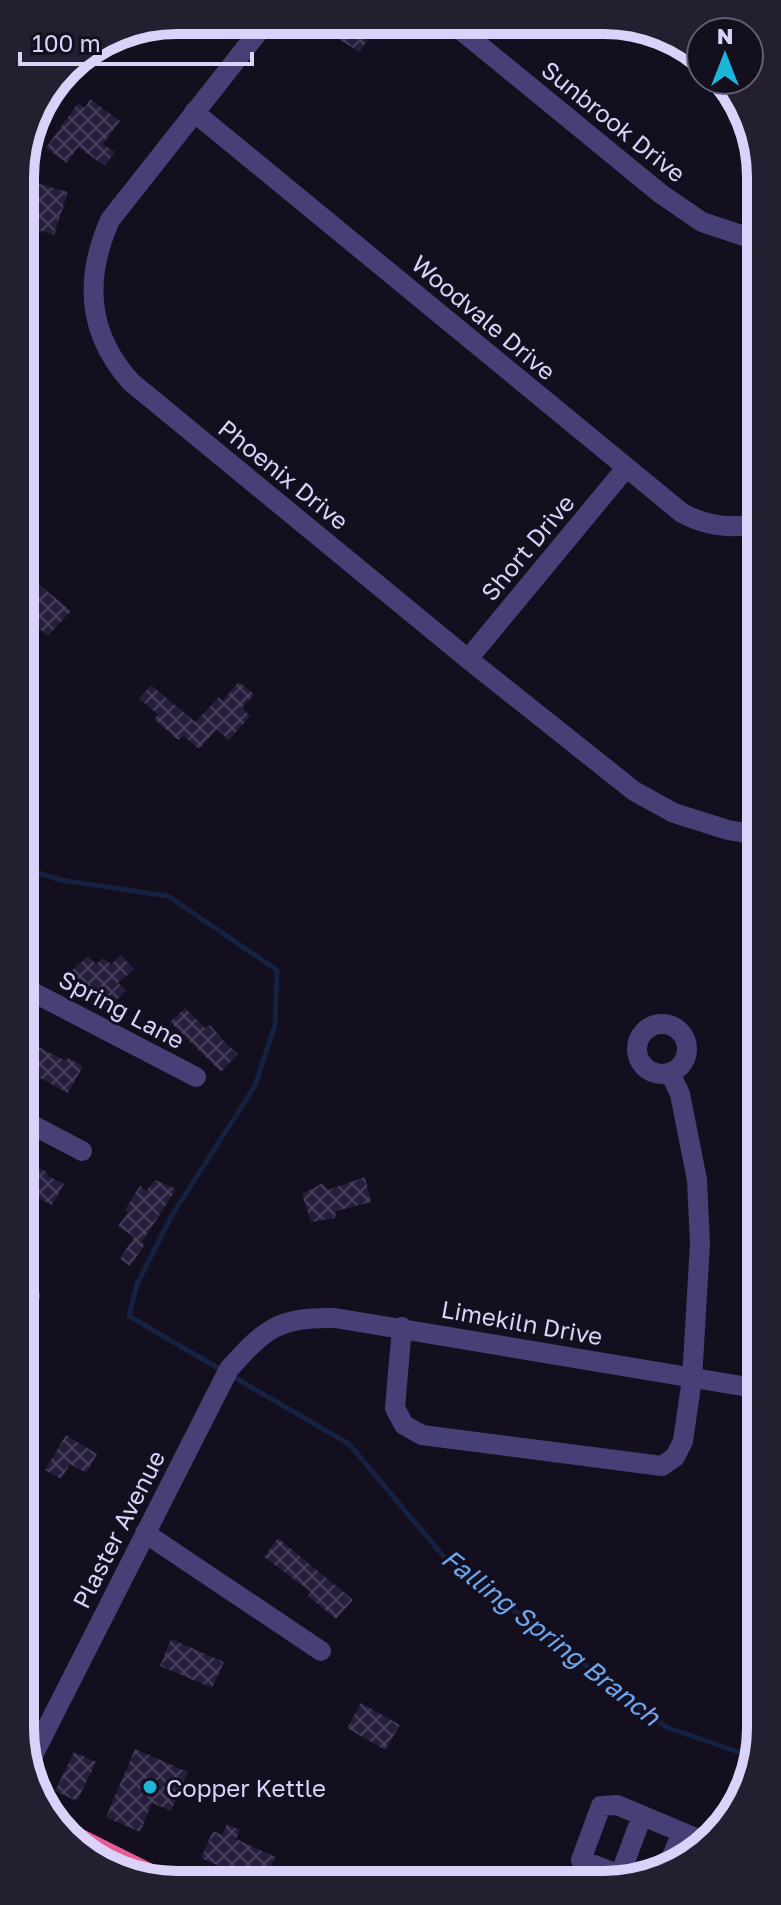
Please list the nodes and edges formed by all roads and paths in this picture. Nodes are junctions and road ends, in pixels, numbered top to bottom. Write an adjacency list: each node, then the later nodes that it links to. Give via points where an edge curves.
1 (257, 34): 3 (street, Phoenix Drive)
2 (466, 34): 4 (street, Sunbrook Drive, via 661,194 702,222)
3 (194, 112): 5 (street, Woodvale Drive); 7 (street, Phoenix Drive, via 103,236 94,294 102,340 131,382)
4 (747, 237)
5 (626, 468): 6 (street, Woodvale Drive, via 692,519 721,526); 7 (street, Short Drive)
6 (747, 525)
7 (468, 659): 8 (street, Phoenix Drive, via 652,803 698,822)
8 (747, 833)
9 (34, 993): 11 (street, Spring Lane)
10 (670, 1073): 16 (street, via 680,1094 697,1180 700,1244)
11 (196, 1077)
12 (34, 1126): 13 (street)
13 (82, 1151)
14 (274, 1325): 15 (street, Limekiln Drive, via 319,1317); 18 (street, Plaster Avenue, via 229,1369)
15 (402, 1327): 16 (street, Limekiln Drive); 16 (street, via 395,1408 404,1425 422,1435 662,1466 675,1457 683,1441)
16 (692, 1379): 17 (street, Limekiln Drive)
17 (747, 1387)
18 (145, 1533): 19 (street); 20 (street, Plaster Avenue)
19 (321, 1651)
20 (36, 1750)
21 (642, 1816): 22 (street); 25 (street); 26 (street, via 617,1805 601,1806 581,1860)
22 (682, 1833): 23 (street); 24 (street)
23 (695, 1838)
24 (673, 1853)
25 (629, 1869)
26 (610, 1871)

